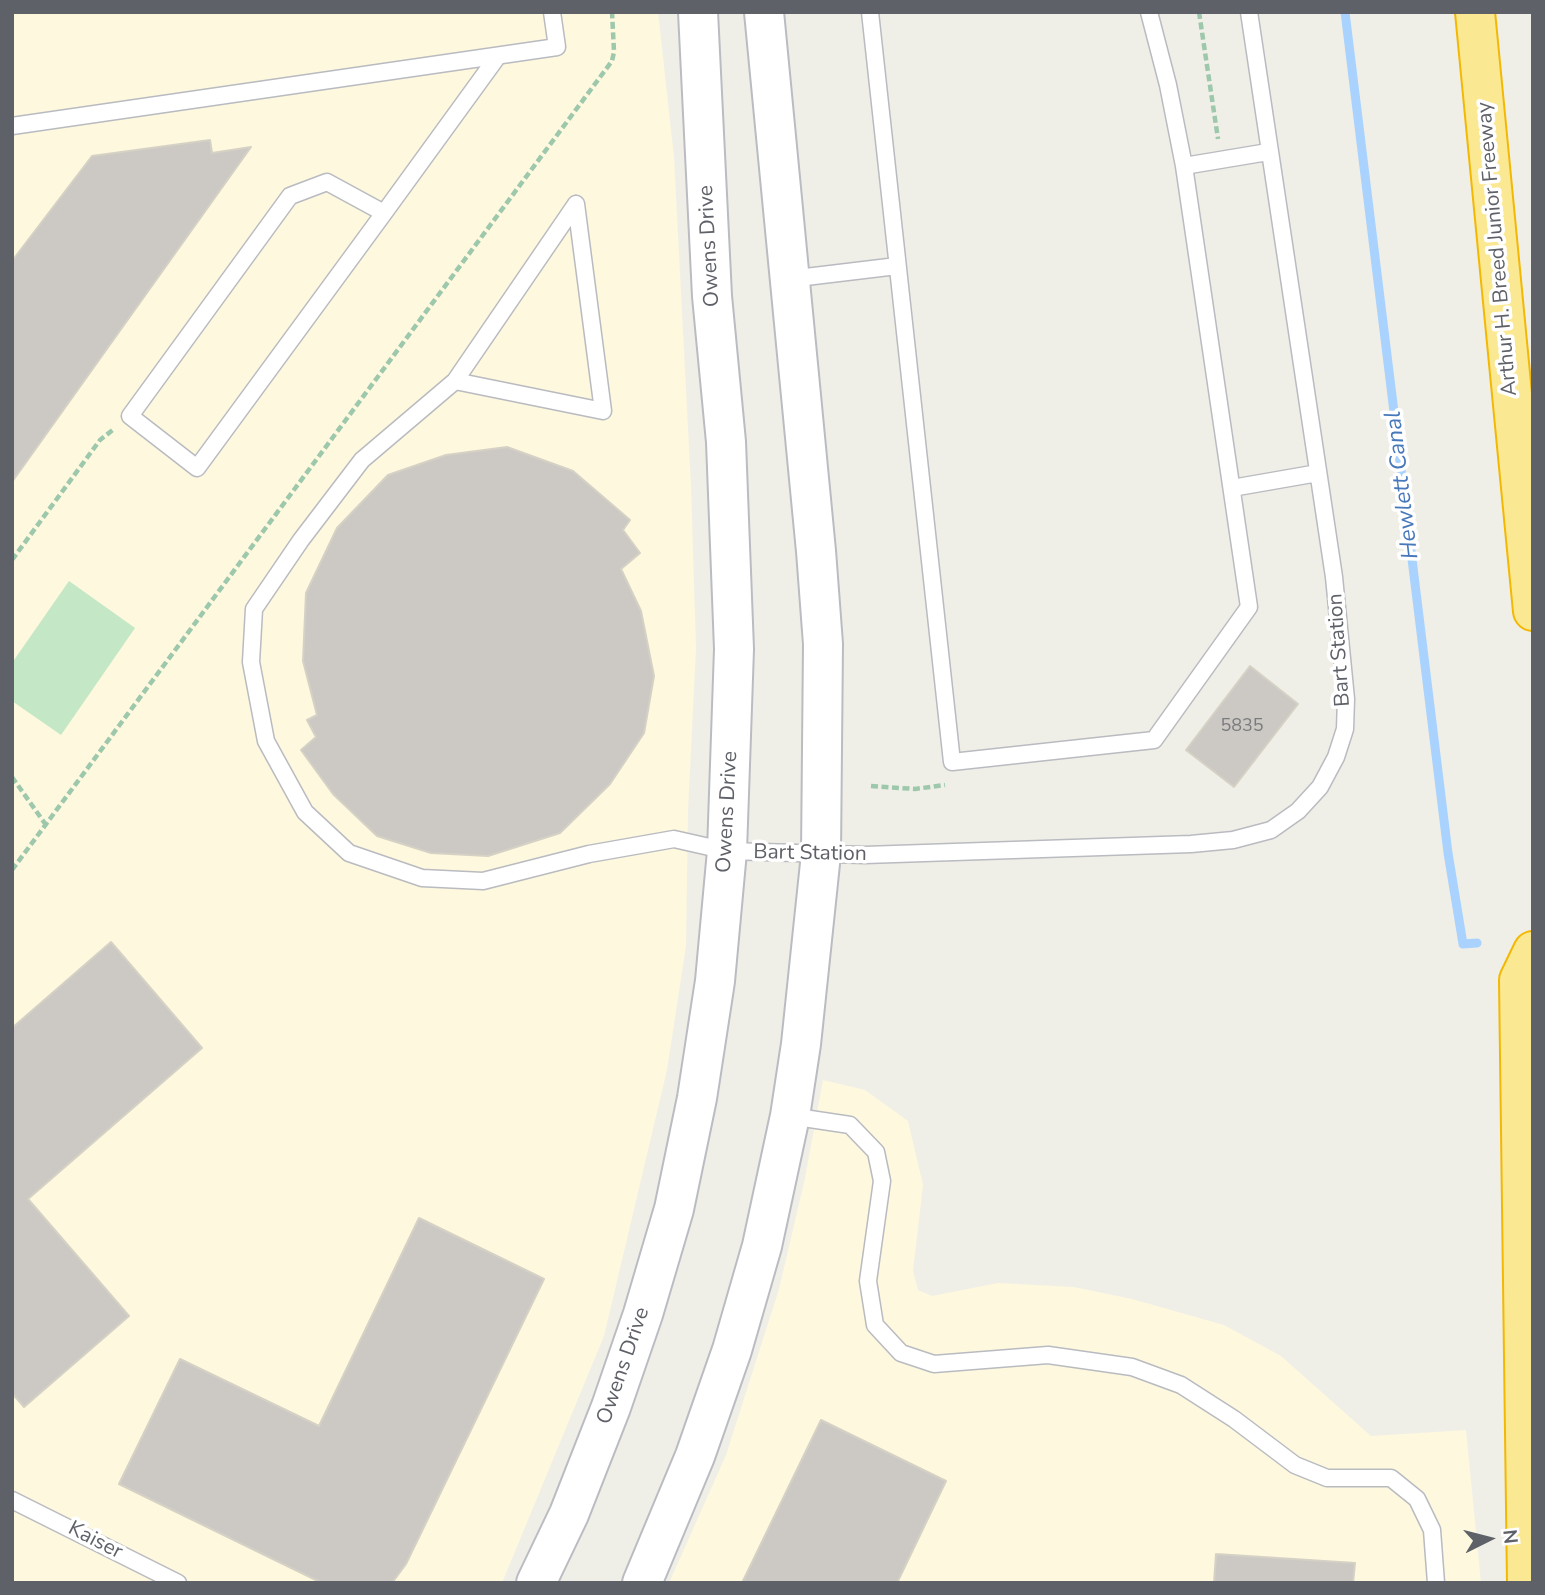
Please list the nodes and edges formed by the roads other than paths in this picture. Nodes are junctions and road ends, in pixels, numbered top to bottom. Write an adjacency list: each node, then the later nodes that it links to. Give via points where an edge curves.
1 (552, 12): 8 (lane, via 557,47)
2 (698, 12): 19 (street, Owens Drive, via 731,548 734,649)
3 (764, 12): 14 (street)
4 (870, 12): 13 (lane)
5 (1149, 12): 11 (lane)
6 (1249, 12): 10 (lane, Bart Station)
7 (1475, 12): 18 (highway, Arthur H. Breed Junior Freeway)
8 (498, 56): 9 (lane); 12 (lane)
9 (12, 127)
10 (1269, 152): 11 (lane); 16 (lane, Bart Station)
11 (1184, 166): 17 (lane)
12 (384, 213): 12 (lane, via 327,182 290,196 130,416 197,468)
13 (897, 266): 14 (lane); 17 (lane, via 952,762 1154,740 1249,607)
14 (789, 279): 20 (street, via 822,644)
15 (456, 381): 15 (lane, Bart Station, via 603,411 576,204 561,226); 19 (lane, Bart Station, via 362,460 254,609 251,662 266,741 304,812 349,853 422,878 483,881 589,854 674,839)
16 (1318, 473): 17 (lane); 20 (lane, Bart Station, via 1342,650 1345,729 1321,787 1298,811 1271,830 1205,843 1037,852)
17 (1232, 488)
18 (1533, 611)
19 (727, 851): 20 (lane, Bart Station); 25 (street, Owens Drive, via 713,994 674,1209 611,1407)
20 (821, 854): 22 (street, via 814,946)
21 (1533, 951): 28 (highway, via 1519,980)
22 (790, 1116): 26 (street, via 762,1246 732,1350 695,1456); 27 (lane, via 850,1125 876,1152 882,1181 868,1282 875,1325 901,1353 934,1364 1048,1354 1132,1367 1181,1385 1295,1465 1327,1478 1391,1478 1417,1499 1432,1530)
23 (12, 1500): 24 (lane, Kaiser)
24 (178, 1583)
25 (536, 1583)
26 (642, 1583)
27 (1436, 1583)
28 (1527, 1583)

